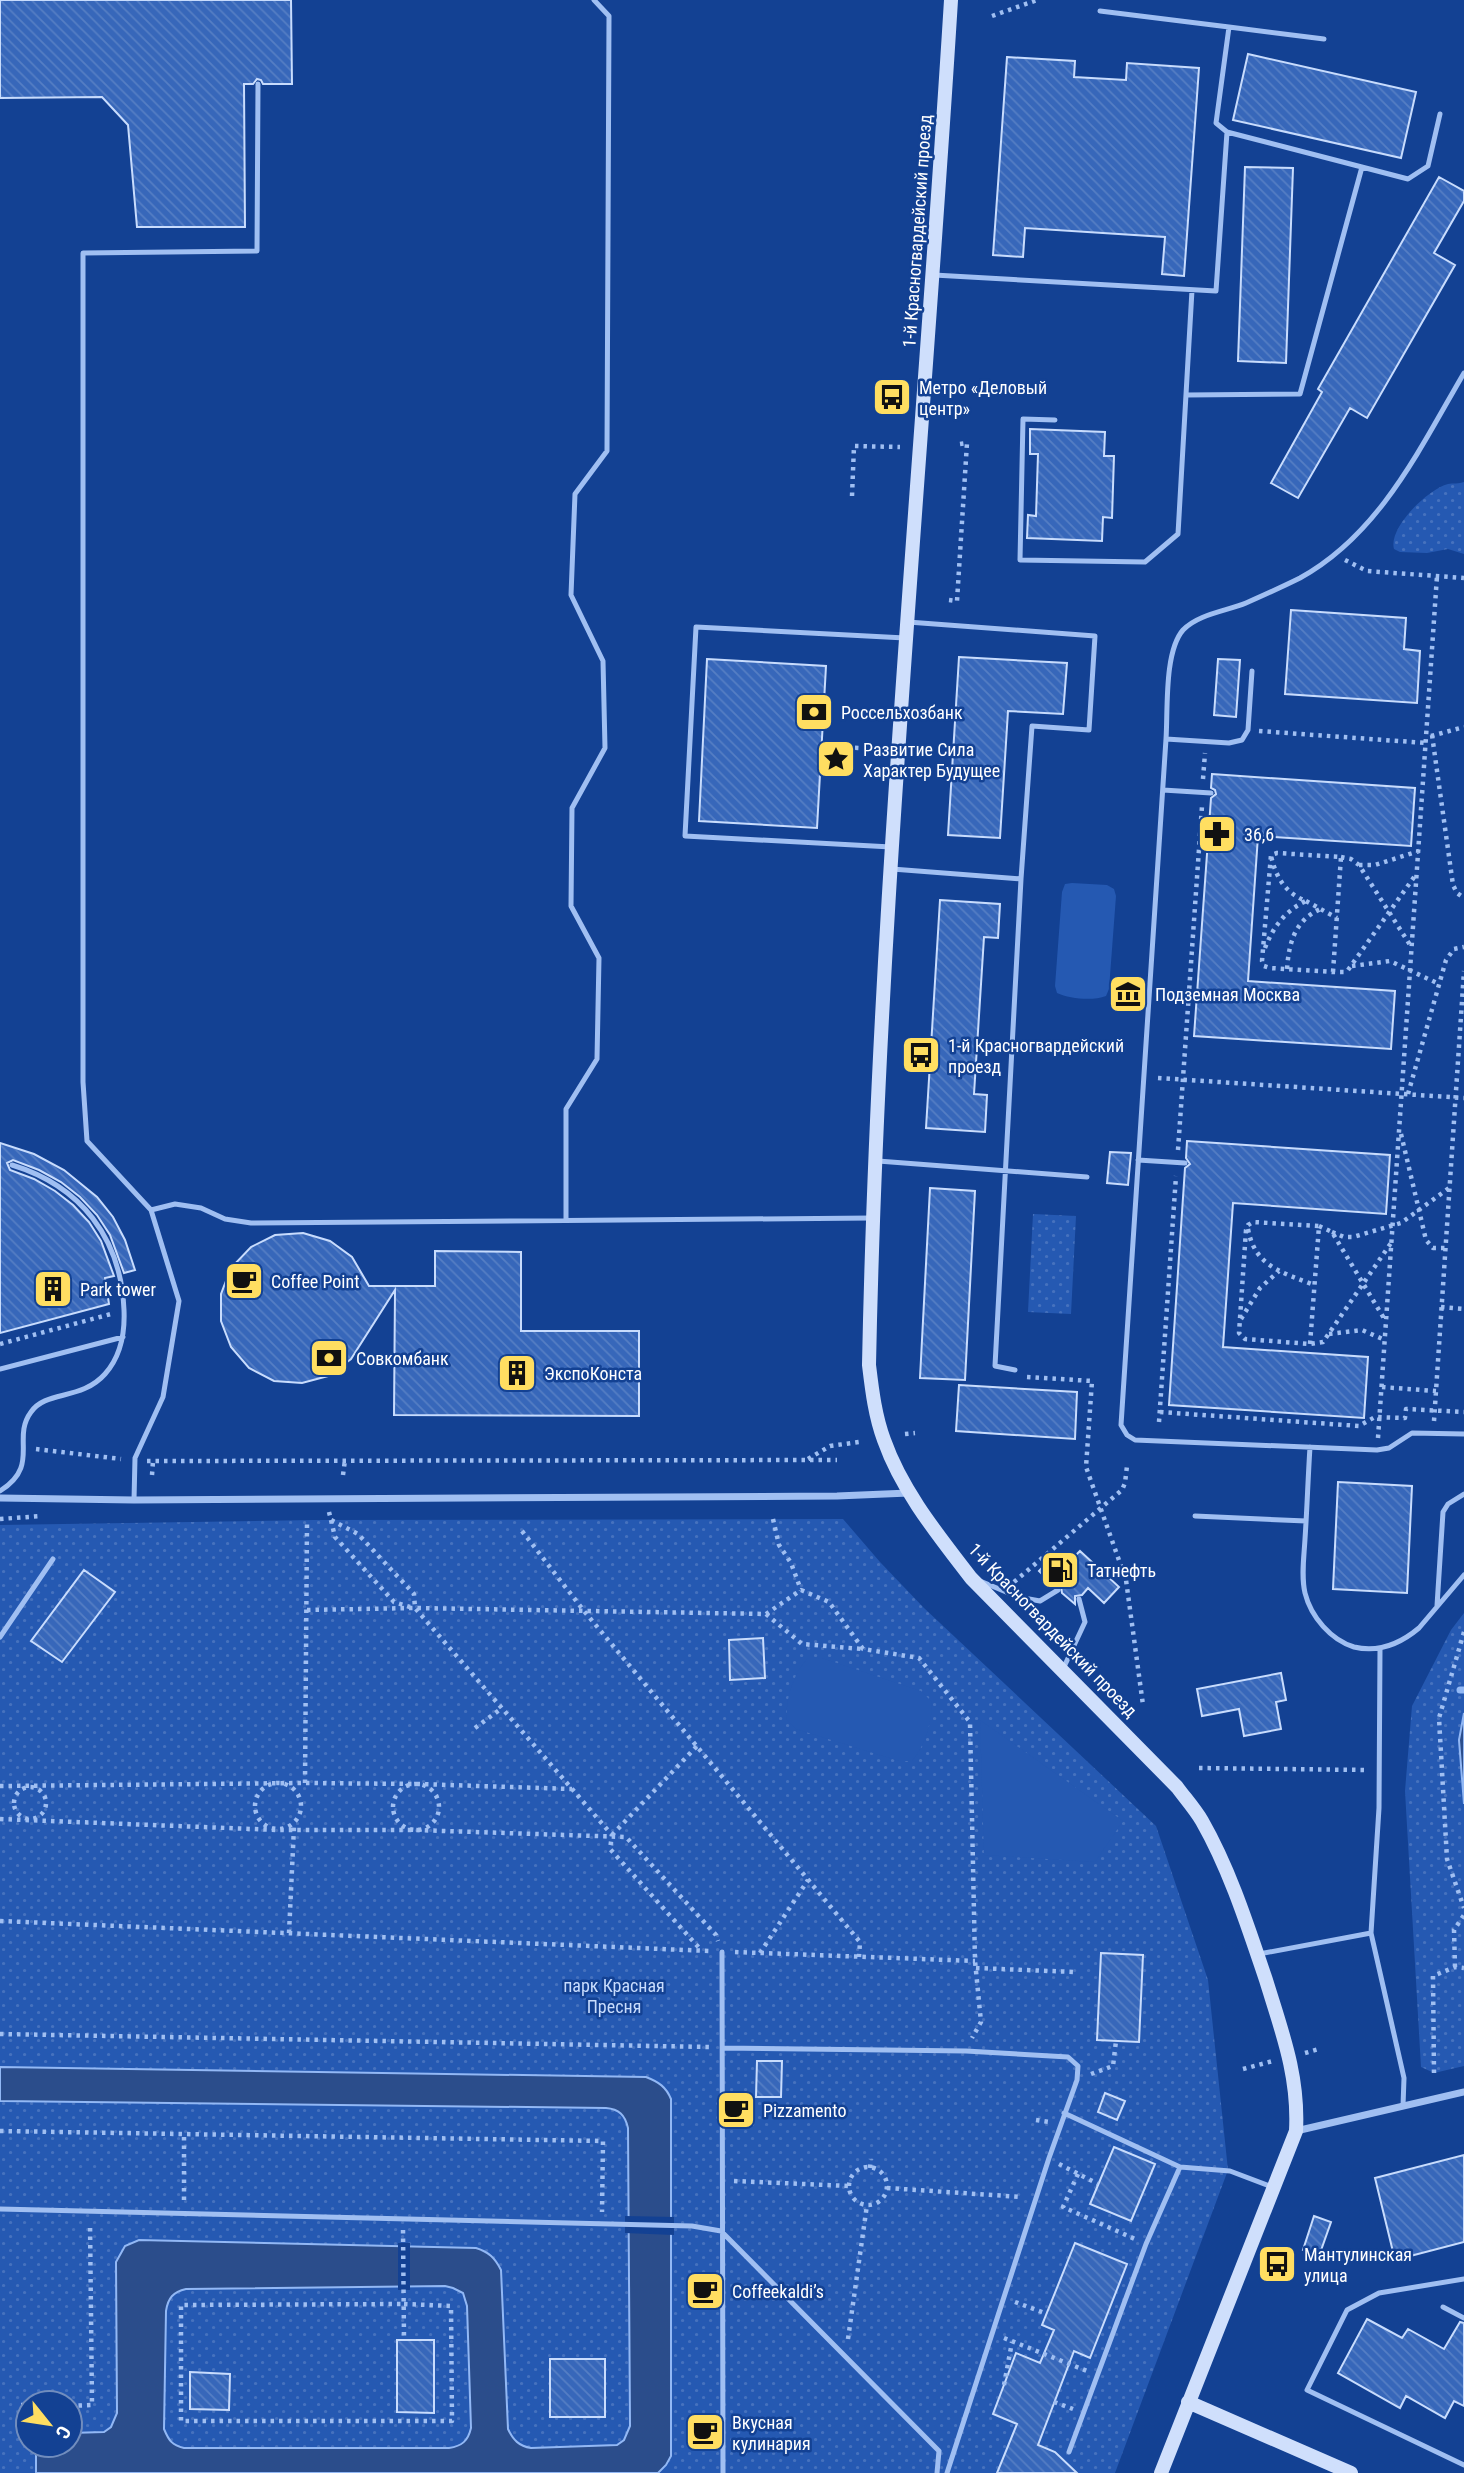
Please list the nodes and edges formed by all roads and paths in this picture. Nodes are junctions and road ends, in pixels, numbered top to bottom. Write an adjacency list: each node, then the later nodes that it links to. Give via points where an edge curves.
1 (594, 0): 76 (lane, via 609,16 607,451 575,494 571,595 603,661 604,748 572,808 571,906 599,958 597,1059 566,1109)
2 (951, 0): 12 (street, 1-й Красногвардейский проезд)
3 (1037, 0): 5 (path)
4 (1100, 11): 6 (lane)
5 (992, 16)
6 (1229, 27): 7 (lane); 10 (lane, via 1216,123)
7 (1324, 39)
8 (258, 84): 73 (lane, via 257,251 83,253 85,1117 87,1141)
9 (1440, 114): 11 (lane, via 1428,166 1408,179)
10 (1227, 132): 11 (lane); 13 (lane, via 1216,291)
11 (1362, 167): 15 (lane, via 1300,394)
12 (934, 275): 13 (lane); 24 (street, 1-й Красногвардейский проезд)
13 (1192, 290): 15 (lane)
14 (1464, 373): 20 (lane, via 1382,507)
15 (1186, 395): 16 (lane, via 1178,534 1146,562 1020,560 1023,419)
16 (1055, 420)
17 (960, 444): 23 (path, via 967,443 957,601)
18 (900, 447): 19 (path, via 854,446)
19 (852, 496)
20 (1336, 553): 21 (path, via 1367,571); 30 (lane, via 1300,578 1193,621 1184,629 1171,657)
21 (1437, 576): 22 (path); 29 (path)
22 (1464, 578)
23 (949, 600)
24 (908, 622): 25 (street, 1-й Красногвардейский проезд); 44 (lane, via 1095,636 1089,730 1032,726)
25 (907, 638): 37 (street, 1-й Красногвардейский проезд); 37 (lane, via 696,627 685,836)
26 (1252, 671): 31 (lane, via 1245,736 1236,743)
27 (1464, 727): 29 (path)
28 (1274, 732): 29 (path)
29 (1428, 738): 38 (path); 45 (path, via 1453,885)
30 (1166, 739): 31 (lane); 34 (lane)
31 (1206, 742): 35 (path)
32 (821, 746): 33 (path)
33 (859, 748)
34 (1163, 790): 35 (lane); 59 (lane)
35 (1202, 793): 36 (lane); 60 (path)
36 (1211, 793)
37 (894, 847): 42 (street, 1-й Красногвардейский проезд)
38 (1419, 851): 41 (path, via 1376,865); 43 (path)
39 (1271, 855): 40 (path); 46 (path, via 1285,887); 52 (path)
40 (1341, 858): 41 (path); 49 (path)
41 (1359, 865): 48 (path)
42 (892, 869): 44 (lane); 66 (street, 1-й Красногвардейский проезд)
43 (1417, 872): 48 (path); 51 (path)
44 (1021, 879): 70 (lane)
45 (1464, 898)
46 (1306, 901): 47 (path); 52 (path, via 1287,912)
47 (1322, 908): 49 (path); 54 (path, via 1308,915 1292,936)
48 (1389, 912): 51 (path); 53 (path)
49 (1337, 918): 57 (path)
50 (1464, 947): 58 (path, via 1450,953)
51 (1412, 948): 55 (path)
52 (1263, 951): 54 (path, via 1266,967)
53 (1351, 967): 55 (path, via 1385,960); 57 (path)
54 (1287, 969): 57 (path)
55 (1410, 970): 58 (path); 61 (path)
56 (1464, 971): 62 (path)
57 (1333, 972)
58 (1439, 984): 61 (path)
59 (1143, 1077): 60 (path); 65 (lane)
60 (1183, 1079): 61 (path); 67 (path)
61 (1405, 1094): 62 (path); 64 (path)
62 (1455, 1097): 63 (path); 72 (path)
63 (1464, 1098)
64 (1400, 1128): 74 (path); 78 (path)
65 (1138, 1160): 67 (lane); 109 (lane, via 1121,1417 1124,1431 1135,1440)
66 (875, 1161): 70 (lane); 75 (street, 1-й Красногвардейский проезд)
67 (1177, 1163): 68 (lane); 101 (path)
68 (1185, 1163)
69 (12, 1165): 88 (lane, via 61,1188 95,1220 114,1256)
70 (1005, 1170): 71 (lane); 97 (lane, via 995,1366)
71 (1087, 1177)
72 (1449, 1188): 74 (path); 82 (path)
73 (151, 1210): 76 (lane, via 174,1204 251,1223); 115 (lane, via 179,1301 163,1397)
74 (1419, 1210): 78 (path); 82 (path, via 1428,1243)
75 (873, 1218): 76 (lane); 121 (street, 1-й Красногвардейский проезд, via 869,1365 873,1396 883,1438)
76 (566, 1220)
77 (1248, 1224): 79 (path); 83 (path, via 1259,1257); 89 (path)
78 (1393, 1225): 80 (path, via 1353,1237); 81 (path)
79 (1318, 1226): 80 (path); 85 (path)
80 (1332, 1232): 84 (path)
81 (1392, 1243): 84 (path); 90 (path)
82 (1445, 1248): 86 (path)
83 (1279, 1271): 85 (path); 89 (path, via 1260,1288)
84 (1363, 1284): 90 (path); 91 (path)
85 (1314, 1286): 95 (path)
86 (1441, 1307): 87 (path); 99 (path)
87 (1464, 1309)
88 (124, 1310): 92 (lane); 94 (path)
89 (1239, 1322): 95 (path, via 1239,1333 1245,1339)
90 (1386, 1322): 93 (path)
91 (1329, 1334): 93 (path, via 1362,1330); 95 (path, via 1323,1342)
92 (123, 1337): 96 (lane); 110 (lane, via 112,1365 94,1385 43,1401 31,1411 25,1424)
93 (1385, 1340): 98 (path)
94 (0, 1344)
95 (1310, 1344)
96 (0, 1369)
97 (1015, 1370): 126 (path, via 1029,1378 1092,1381 1086,1467)
98 (1382, 1387): 99 (path); 103 (path)
99 (1436, 1391): 100 (path)
100 (1435, 1402)
101 (1160, 1412): 103 (path, via 1356,1426); 104 (path)
102 (1464, 1412): 103 (path, via 1406,1409 1405,1418)
103 (1380, 1417): 111 (path)
104 (1159, 1422)
105 (915, 1433): 106 (path)
106 (905, 1434)
107 (1464, 1434): 111 (lane, via 1412,1433)
108 (859, 1442): 113 (path, via 830,1446)
109 (1310, 1447): 111 (lane); 130 (lane)
110 (25, 1448): 115 (path); 120 (lane, via 19,1473)
111 (1377, 1450)
112 (345, 1460): 113 (path); 116 (path); 119 (path)
113 (806, 1460): 114 (path)
114 (836, 1460)
115 (135, 1461): 116 (path); 125 (lane)
116 (153, 1461): 118 (path)
117 (1127, 1466): 126 (path, via 1125,1486)
118 (152, 1475)
119 (343, 1475)
120 (0, 1491)
121 (910, 1493): 124 (street); 135 (street, 1-й Красногвардейский проезд)
122 (1464, 1494): 141 (lane, via 1443,1512)
123 (0, 1498): 125 (street)
124 (324, 1499): 125 (street); 129 (path)
125 (135, 1500)
126 (1100, 1508): 138 (path); 150 (path, via 1126,1580)
127 (1195, 1516): 130 (lane)
128 (773, 1519): 136 (path, via 779,1545)
129 (331, 1520): 140 (path, via 368,1544 414,1594); 140 (path, via 335,1537 394,1602)
130 (1306, 1521): 148 (lane, via 1303,1581 1311,1610 1325,1629 1347,1645)
131 (307, 1524): 142 (path)
132 (522, 1531): 143 (path)
133 (53, 1559): 146 (lane)
134 (1464, 1576): 141 (lane)
135 (971, 1578): 138 (lane); 149 (street, 1-й Красногвардейский проезд)
136 (801, 1590): 144 (path); 147 (path, via 829,1602)
137 (1058, 1590): 138 (lane, via 1040,1601)
138 (1004, 1591)
139 (1079, 1599): 149 (lane, via 1084,1622)
140 (415, 1608): 142 (path); 143 (path); 151 (path)
141 (1437, 1608): 148 (lane, via 1410,1635)
142 (307, 1610): 157 (path)
143 (584, 1611): 144 (path); 153 (path)
144 (765, 1614): 147 (path, via 802,1644)
145 (1464, 1632): 170 (path, via 1439,1718 1447,1859)
146 (0, 1637)
147 (863, 1649): 180 (path, via 919,1658 970,1722)
148 (1380, 1649): 155 (lane)
149 (1063, 1669): 178 (street, 1-й Красногвардейский проезд, via 1201,1818 1220,1855)
150 (1143, 1705)
151 (502, 1708): 152 (path); 161 (path)
152 (475, 1728)
153 (697, 1746): 168 (path); 169 (path)
154 (1199, 1768): 155 (path)
155 (1379, 1770): 174 (lane)
156 (279, 1783): 157 (path); 160 (path); 164 (path, via 295,1790 300,1798); 165 (path, via 262,1790 255,1806 261,1823)
157 (305, 1783): 158 (path)
158 (418, 1784): 161 (path); 167 (path, via 434,1791 439,1808 432,1824); 167 (path, via 401,1790 393,1805 399,1822)
159 (0, 1786): 160 (path)
160 (30, 1786): 163 (path, via 18,1791 13,1803 18,1815); 163 (path, via 41,1791 46,1803 41,1815)
161 (573, 1789): 168 (path)
162 (0, 1819): 163 (path)
163 (29, 1819): 165 (path)
164 (294, 1823): 165 (path); 166 (path)
165 (278, 1830): 166 (path)
166 (293, 1830): 167 (path); 173 (path)
167 (415, 1830): 168 (path)
168 (612, 1835): 175 (path, via 610,1849); 176 (path, via 625,1837 716,1935)
169 (808, 1880): 177 (path); 179 (path, via 860,1942)
170 (1464, 1908)
171 (1464, 1915): 181 (path, via 1454,1930)
172 (0, 1921): 173 (path)
173 (289, 1933): 175 (path)
174 (1371, 1933): 178 (lane); 192 (lane, via 1404,2078)
175 (702, 1951): 176 (path)
176 (722, 1952): 177 (path); 188 (lane)
177 (760, 1954): 179 (path)
178 (1257, 1955): 195 (street, 1-й Красногвардейский проезд, via 1290,2057)
179 (859, 1957): 180 (path)
180 (975, 1961): 182 (path)
181 (1455, 1966): 183 (path); 189 (path, via 1433,1976)
182 (976, 1968): 184 (path); 185 (path)
183 (1464, 1968)
184 (1074, 1972)
185 (981, 2022)
186 (0, 2034): 188 (path)
187 (1116, 2041): 190 (path, via 1113,2066)
188 (722, 2048): 190 (lane, via 1068,2057 1078,2066); 202 (lane)
189 (1434, 2073)
190 (1077, 2080): 193 (lane)
191 (1464, 2092): 192 (street)
192 (1403, 2106): 195 (street)
193 (1064, 2113): 197 (lane); 199 (lane)
194 (0, 2131): 196 (path)
195 (1296, 2132): 206 (street)
196 (184, 2134): 211 (path); 212 (path, via 603,2141)
197 (1049, 2158): 201 (path); 207 (lane)
198 (871, 2159): 200 (path)
199 (1180, 2166): 206 (lane, via 1230,2171); 215 (lane)
200 (870, 2168): 204 (path, via 855,2172); 205 (path, via 883,2175)
201 (1078, 2174): 203 (path); 215 (path, via 1063,2207)
202 (722, 2180): 204 (path); 213 (lane)
203 (1098, 2184)
204 (849, 2186): 208 (path, via 854,2200)
205 (887, 2188): 207 (path); 208 (path, via 880,2200)
206 (1275, 2188): 228 (street)
207 (1036, 2198): 222 (lane)
208 (867, 2205): 225 (path)
209 (0, 2209): 210 (lane)
210 (89, 2212): 211 (lane); 230 (path, via 92,2405)
211 (183, 2214): 212 (lane)
212 (602, 2224): 213 (lane)
213 (721, 2231): 225 (lane); 236 (lane)
214 (403, 2237): 217 (path)
215 (1146, 2244): 226 (lane)
216 (1464, 2278): 235 (lane, via 1379,2293 1347,2310 1307,2390)
217 (404, 2304): 217 (path, via 452,2306 452,2421 181,2421 181,2305); 223 (path)
218 (1025, 2305): 220 (path)
219 (1443, 2307): 221 (lane)
220 (1047, 2314)
221 (1464, 2318)
222 (993, 2334): 224 (path); 232 (lane)
223 (404, 2340)
224 (1012, 2342): 226 (path); 227 (path)
225 (845, 2357): 233 (lane)
226 (1096, 2375): 234 (lane)
227 (1004, 2385)
228 (1188, 2402): 239 (street); 240 (street)
229 (1054, 2403): 231 (path)
230 (84, 2405)
231 (1067, 2407)
232 (956, 2448): 233 (lane); 238 (lane)
233 (939, 2451): 237 (lane)
234 (1069, 2452)
235 (1464, 2465)
236 (723, 2473)
237 (937, 2473)
238 (947, 2473)
239 (1161, 2473)
240 (1351, 2473)

